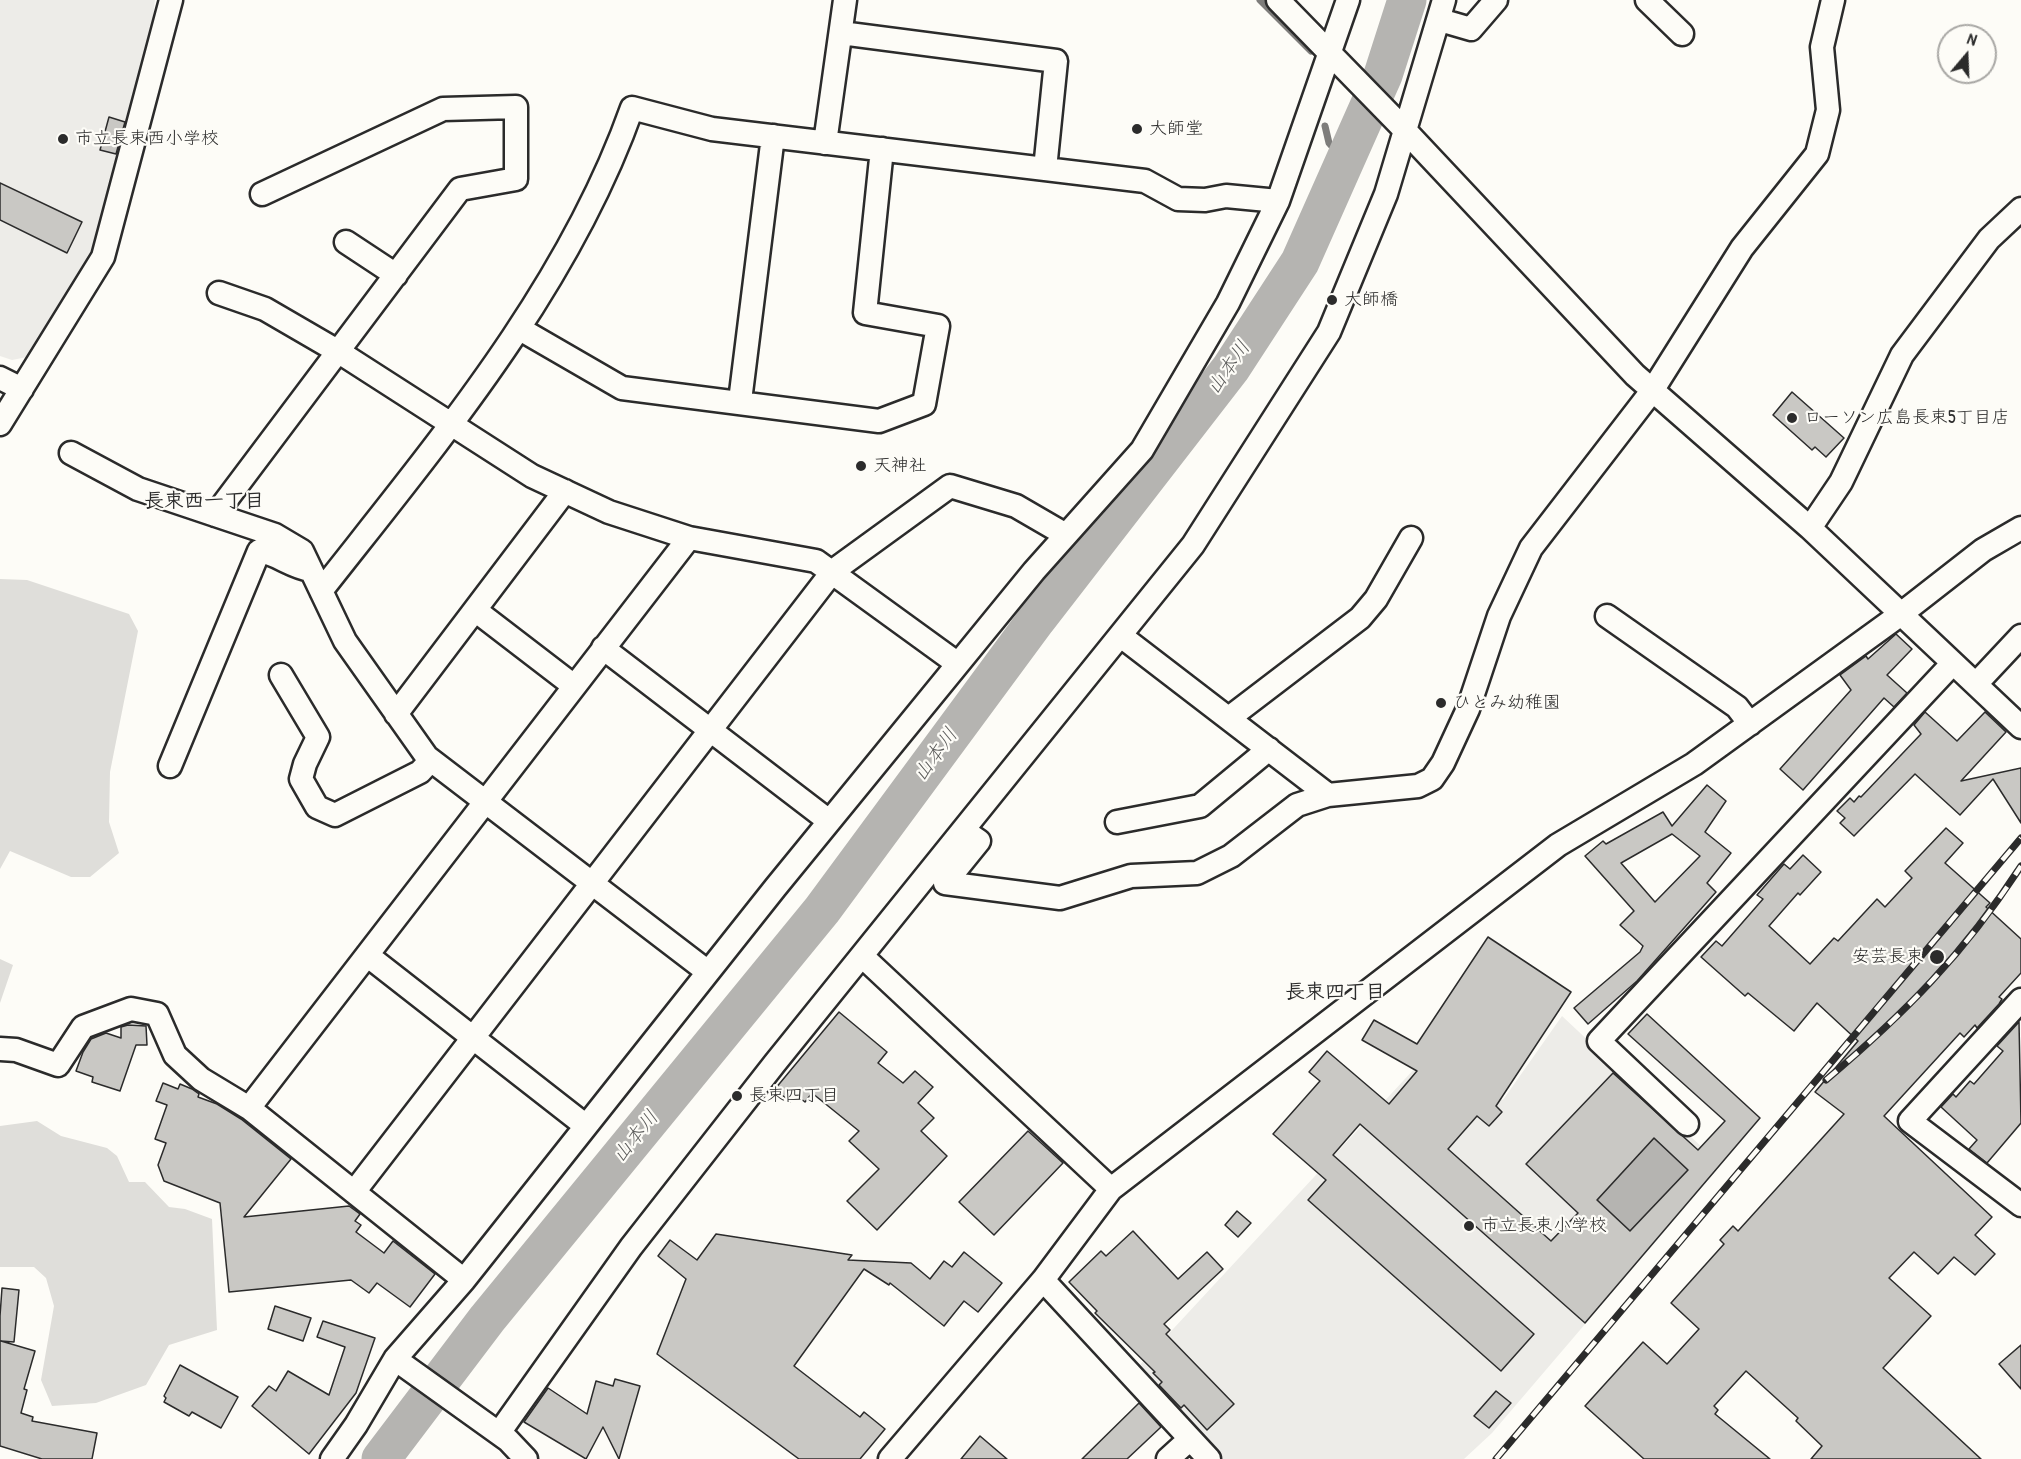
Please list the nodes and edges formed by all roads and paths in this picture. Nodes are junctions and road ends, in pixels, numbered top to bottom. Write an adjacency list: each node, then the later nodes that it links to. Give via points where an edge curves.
1 (171, 0): 26 (street, via 103,257)
2 (845, 0): 9 (street)
3 (1278, 0): 11 (street)
4 (1348, 0): 11 (street)
5 (1496, 0): 8 (street, via 1471,29)
6 (1647, 0): 10 (street)
7 (1833, 0): 27 (street, via 1822,47 1828,110 1816,154 1742,248)
8 (1442, 10): 12 (street)
9 (841, 33): 14 (street); 16 (street, via 1056,61)
10 (1682, 34)
11 (1337, 60): 12 (street); 18 (street)
12 (1402, 128): 27 (street); 45 (street, via 1386,194 1329,332 1193,545)
13 (772, 136): 14 (street); 23 (street, via 712,129 632,108 616,153); 28 (street)
14 (825, 143): 15 (street)
15 (882, 149): 16 (street); 28 (street, via 865,313 938,326 924,404 879,421)
16 (1045, 169): 18 (street, via 1145,181 1178,199 1226,196)
17 (262, 194): 21 (street, via 443,109 516,107 516,179 460,189)
18 (1278, 201): 36 (street, via 1228,303 1142,450)
19 (2021, 209): 34 (street, via 1989,239 1902,355 1841,482)
20 (346, 242): 21 (street)
21 (396, 275): 24 (street)
22 (219, 293): 24 (street, via 265,309)
23 (520, 329): 28 (street, via 622,388); 30 (street)
24 (339, 352): 30 (street); 33 (street)
25 (0, 378): 26 (street)
26 (21, 389): 29 (street)
27 (1653, 391): 34 (street); 61 (street, via 1531,548 1499,616 1468,709 1432,779 1418,786)
28 (740, 401)
29 (0, 424)
30 (452, 424): 32 (street, via 532,476); 41 (street)
31 (71, 453): 33 (street, via 138,489)
32 (565, 491): 37 (street, via 609,512); 42 (street)
33 (215, 515): 39 (street, via 275,535 302,551)
34 (1810, 528): 43 (street)
35 (2021, 528): 43 (street, via 1983,550)
36 (1066, 535): 40 (street, via 1016,506 950,486); 48 (street)
37 (688, 538): 40 (street, via 816,561); 47 (street)
38 (1411, 538): 54 (street, via 1376,599 1360,618)
39 (311, 570): 41 (street); 60 (street, via 259,551)
40 (833, 571): 48 (street); 57 (street)
41 (321, 591): 53 (street, via 345,641)
42 (475, 609): 52 (street); 53 (street)
43 (1901, 614): 49 (street); 55 (street)
44 (1607, 616): 55 (street, via 1737,707)
45 (1120, 636): 54 (street); 65 (street)
46 (2021, 636): 51 (street)
47 (603, 648): 52 (street); 57 (street)
48 (958, 663): 63 (street)
49 (1953, 663): 51 (street); 74 (street, via 1599,1041)
50 (281, 675): 59 (street, via 318,737 302,779 317,807 335,815 420,772)
51 (1976, 684): 56 (street)
52 (574, 686): 62 (street)
53 (396, 714): 59 (street)
54 (1228, 718): 58 (street)
55 (1750, 724): 76 (street, via 1694,764 1558,845)
56 (2021, 727)
57 (709, 730): 63 (street); 66 (street)
58 (1269, 749): 61 (street); 64 (street, via 1200,806)
59 (431, 760): 62 (street)
60 (170, 766)
61 (1328, 795): 65 (street, via 1297,805 1231,856 1197,873 1131,876 1060,898 945,883 979,841)
62 (485, 801): 66 (street); 67 (street)
63 (829, 821): 69 (street)
64 (1117, 822)
65 (963, 830): 68 (street)
66 (591, 882): 69 (street); 71 (street)
67 (367, 955): 71 (street); 73 (street)
68 (862, 956): 76 (street); 82 (street, via 631,1247)
69 (708, 972): 75 (street)
70 (2021, 1000): 78 (street, via 1910,1121)
71 (473, 1036): 75 (street); 77 (street)
72 (0, 1049): 73 (street, via 16,1050 58,1065 83,1028 131,1010 157,1014 175,1055 201,1079)
73 (249, 1108): 77 (street)
74 (1687, 1124)
75 (586, 1126): 79 (street)
76 (1111, 1189): 80 (street)
77 (354, 1192): 79 (street)
78 (2021, 1205)
79 (464, 1280): 81 (street)
80 (1043, 1280): 83 (street); 86 (street)
81 (400, 1363): 82 (street); 84 (street)
82 (500, 1439): 85 (street)
83 (1190, 1439): 87 (street); 88 (street)
84 (332, 1459)
85 (526, 1459)
86 (890, 1459)
87 (1168, 1459)
88 (1209, 1459)

